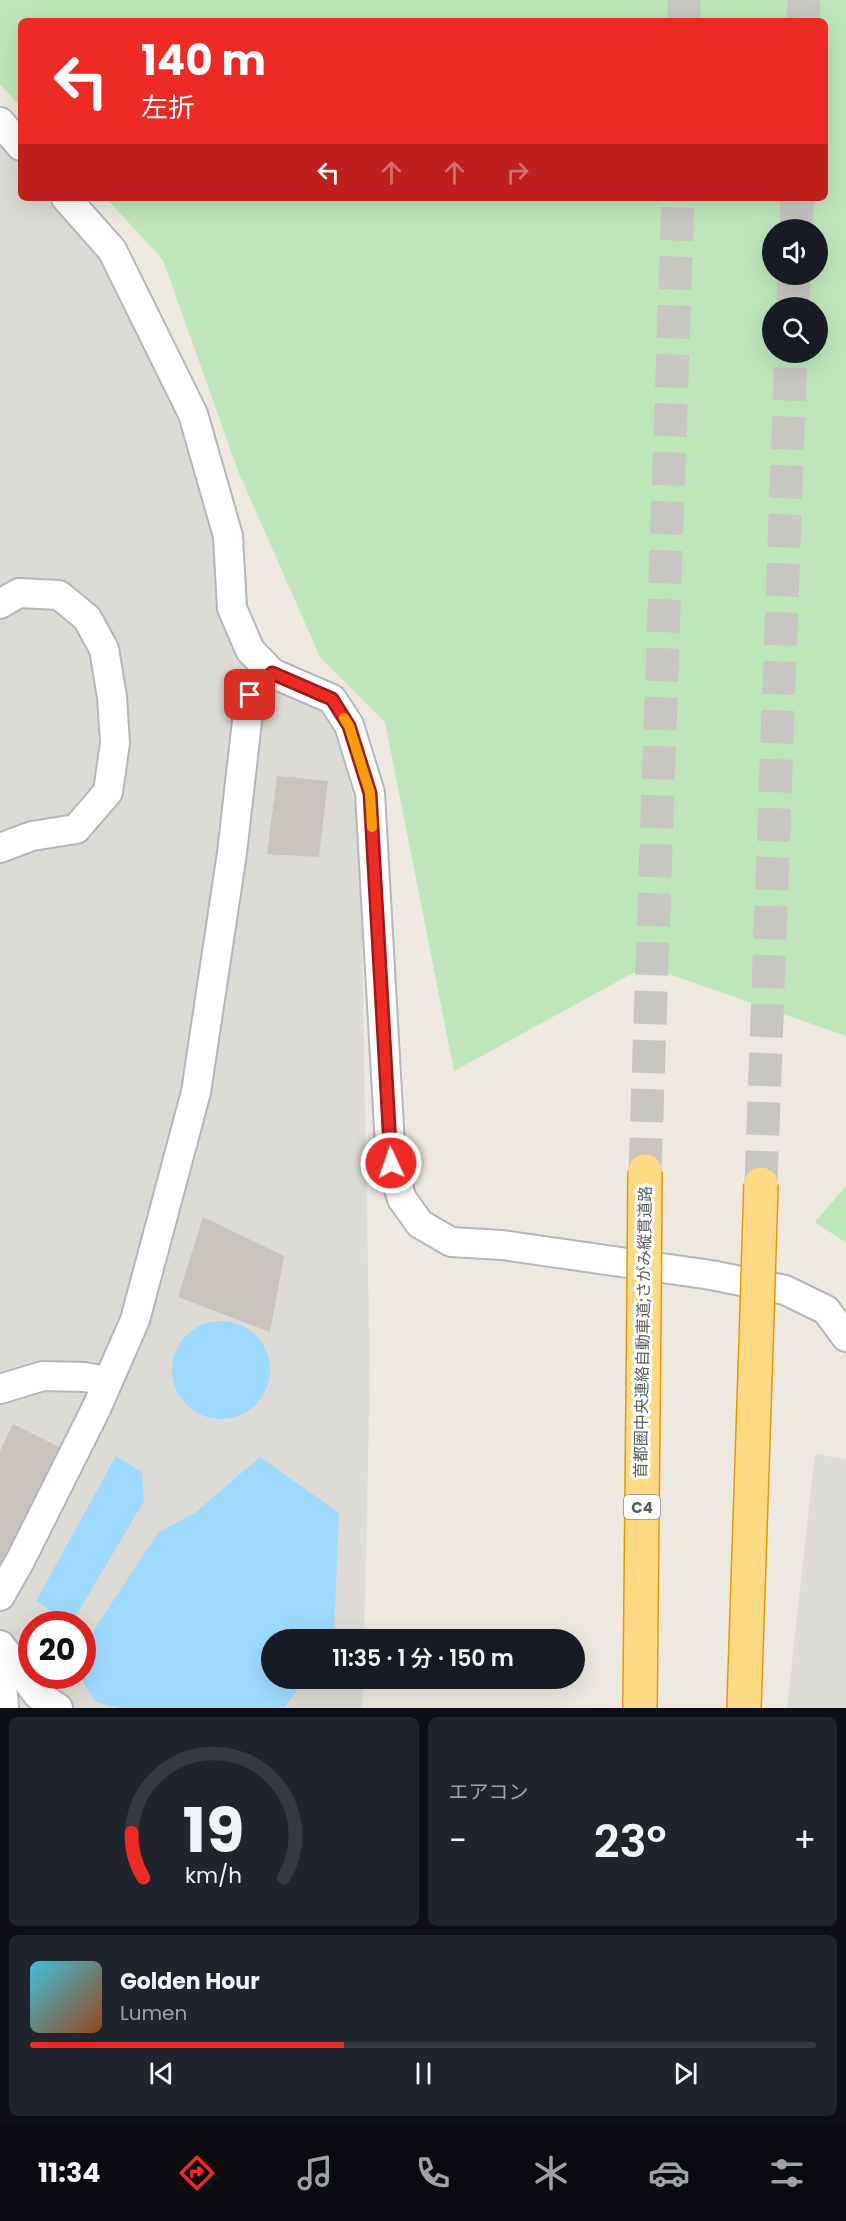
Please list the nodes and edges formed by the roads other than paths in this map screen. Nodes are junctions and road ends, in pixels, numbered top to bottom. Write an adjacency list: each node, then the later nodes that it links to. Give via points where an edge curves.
1 (0, 122): 2 (lane)
2 (18, 143)
3 (69, 201): 5 (lane, via 112,250 193,414 228,536 232,608 250,650)
4 (0, 604): 6 (lane, via 19,593 59,595 87,618 104,650 115,743 108,792 76,829 32,836)
5 (272, 673): 9 (lane, via 332,699 349,726 370,793 391,1163 402,1199 420,1224 451,1242 502,1245 664,1268 785,1290 826,1310); 10 (lane, via 250,695 232,853 196,1092 135,1320)
6 (0, 848)
7 (645, 1171): 17 (highway, 首都圏中央連絡自動車道;さがみ縦貫道路 / C4, bridge)
8 (761, 1184): 18 (highway, bridge)
9 (846, 1337)
10 (108, 1381): 11 (lane, via 43,1376); 12 (lane)
11 (0, 1389)
12 (0, 1596)
13 (0, 1645): 16 (lane, via 38,1695)
14 (0, 1660): 15 (lane)
15 (4, 1708)
16 (58, 1708)
17 (640, 1708)
18 (744, 1708)

